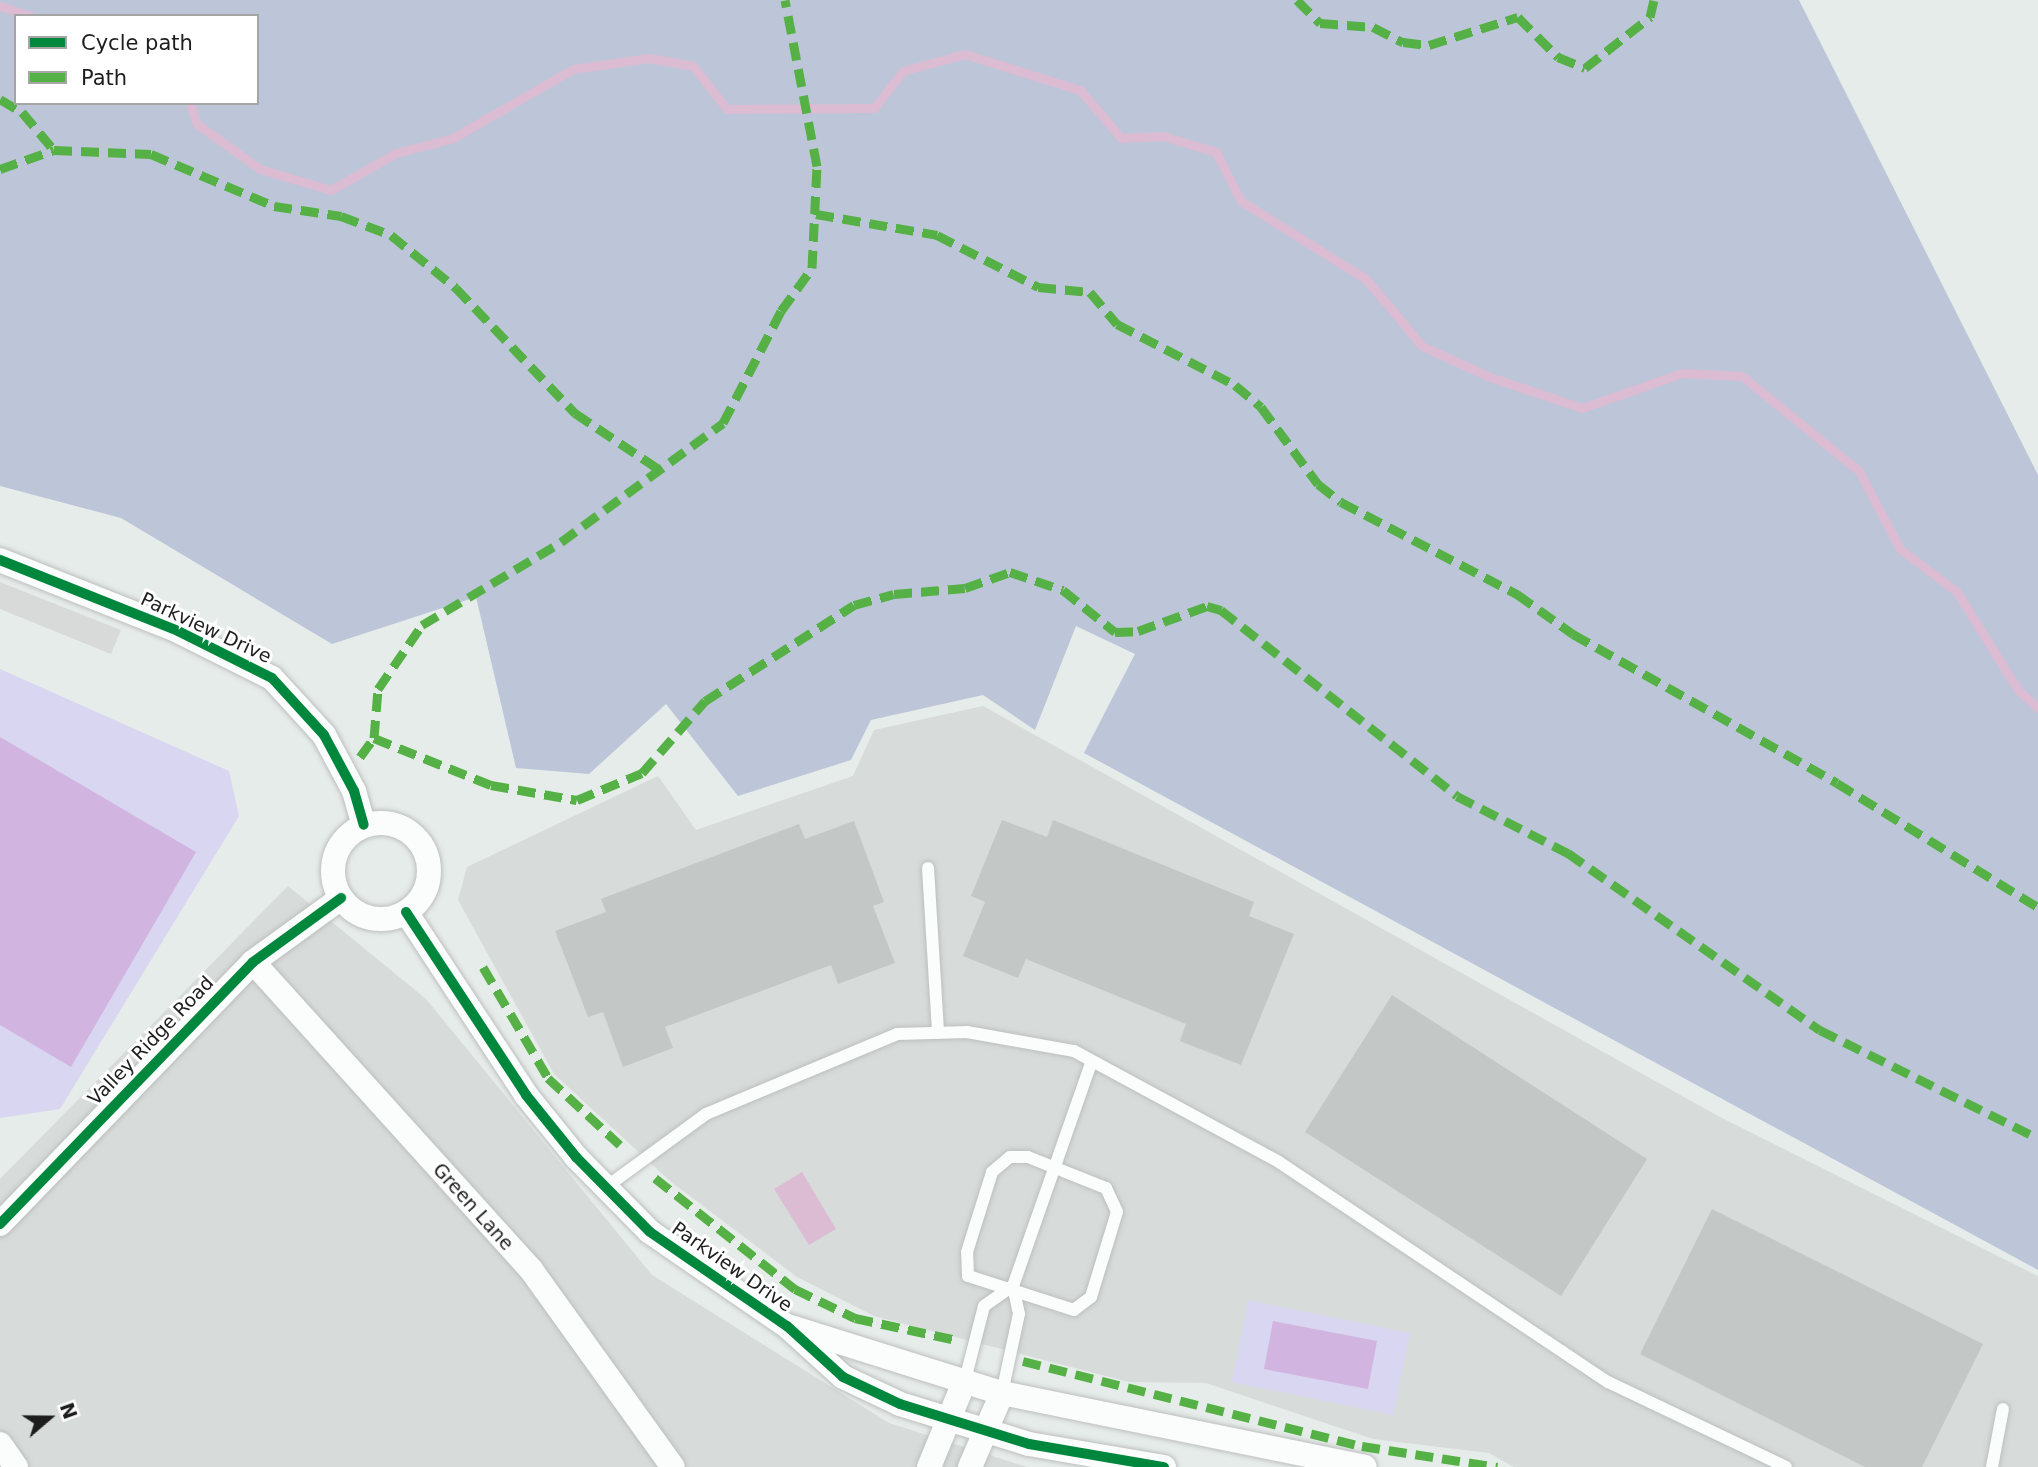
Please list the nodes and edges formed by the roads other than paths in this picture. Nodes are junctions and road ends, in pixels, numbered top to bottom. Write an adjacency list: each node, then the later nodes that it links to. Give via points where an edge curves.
1 (0, 560): 2 (street, Parkview Drive, via 178,631 272,678 324,735 354,791)
2 (364, 825): 4 (street, via 340,845 333,861); 5 (street, via 395,824 422,846 429,876)
3 (928, 868): 7 (lane)
4 (341, 898): 5 (street, via 365,916); 6 (street, Valley Ridge Road)
5 (407, 912): 10 (street, Parkview Drive, via 526,1095)
6 (253, 962): 11 (street, Valley Ridge Road); 21 (street, Green Lane, via 532,1271)
7 (938, 1033): 8 (lane, via 1074,1051); 10 (lane, via 897,1034 706,1114)
8 (1092, 1061): 9 (lane); 26 (lane, via 1279,1163 1608,1382)
9 (1052, 1164): 12 (lane); 12 (lane, via 1010,1157 992,1172 967,1252 968,1276); 12 (lane, via 1106,1188 1117,1212 1091,1297 1074,1310)
10 (606, 1187): 13 (street, Parkview Drive, via 714,1281)
11 (0, 1224)
12 (1013, 1286): 14 (lane, via 984,1306); 15 (lane, via 1019,1314)
13 (787, 1326): 14 (street, Parkview Drive); 17 (street, Parkview Drive, via 843,1377)
14 (965, 1380): 15 (street, Parkview Drive); 17 (street)
15 (1002, 1393): 18 (street); 25 (street, Parkview Drive)
16 (2003, 1409): 27 (lane)
17 (950, 1419): 18 (street, Parkview Drive); 22 (street)
18 (986, 1430): 23 (street); 24 (street, Parkview Drive)
19 (0, 1444): 20 (street)
20 (16, 1467)
21 (674, 1467)
22 (929, 1467)
23 (970, 1467)
24 (1164, 1467)
25 (1365, 1467)
26 (1786, 1467)
27 (1992, 1467)

